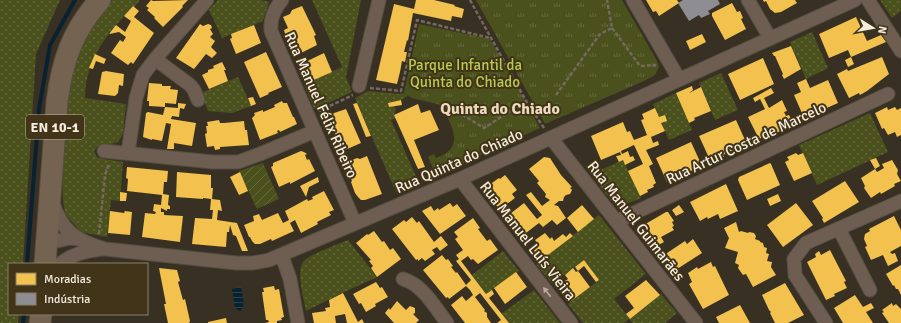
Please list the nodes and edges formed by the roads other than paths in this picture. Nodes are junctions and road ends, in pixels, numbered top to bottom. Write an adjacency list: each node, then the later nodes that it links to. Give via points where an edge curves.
1 (100, 0): 18 (main road, EN 10-1, via 76,33 63,66 56,102)
2 (207, 0): 11 (street)
3 (282, 0): 16 (street, Rua Manuel Félix Ribeiro, via 273,13 271,31)
4 (379, 0): 13 (street)
5 (633, 0): 12 (street)
6 (748, 0): 9 (street)
7 (855, 0): 9 (street, Rua Quinta do Chiado)
8 (868, 0): 10 (street)
9 (770, 38): 12 (street, Rua Quinta do Chiado)
10 (901, 51)
11 (155, 58): 15 (street, via 190,85); 16 (street, via 138,86 116,152 213,162 238,162)
12 (679, 79): 17 (street, Rua Quinta do Chiado)
13 (359, 86)
14 (888, 94): 21 (street, Rua Artur Costa de Marcelo)
15 (198, 100)
16 (315, 130): 22 (street, Rua Manuel Félix Ribeiro)
17 (551, 138): 19 (street, Rua Quinta do Chiado); 21 (street, Rua Manuel Guimarães)
18 (51, 177): 24 (street, Rua Quinta do Chiado, via 57,216 63,226); 25 (main road, EN 10-1)
19 (460, 179): 22 (street, Rua Quinta do Chiado); 35 (street, Rua Manuel Luís Vieira, one-way to 19)
20 (901, 201): 23 (street)
21 (617, 221): 36 (street, Rua Manuel Guimarães)
22 (355, 223): 28 (street, Rua Quinta do Chiado)
23 (839, 228): 32 (street); 37 (street, via 806,243 794,259 796,275)
24 (80, 239): 25 (street, Rua Quinta do Chiado, via 71,238); 26 (street, Rua Quinta do Chiado)
25 (47, 243): 27 (street, Rua Quinta do Chiado); 29 (main road, EN 10-1)
26 (105, 249): 27 (street, Rua Quinta do Chiado); 28 (street, Rua Quinta do Chiado, via 236,263 253,263)
27 (78, 254): 30 (street, Rua Quinta do Chiado)
28 (282, 256): 33 (street, via 290,279)
29 (45, 263)
30 (61, 263)
31 (403, 279): 34 (street, via 412,281 419,287)
32 (870, 290)
33 (298, 323)
34 (447, 323)
35 (571, 323)
36 (696, 323)
37 (826, 323)

